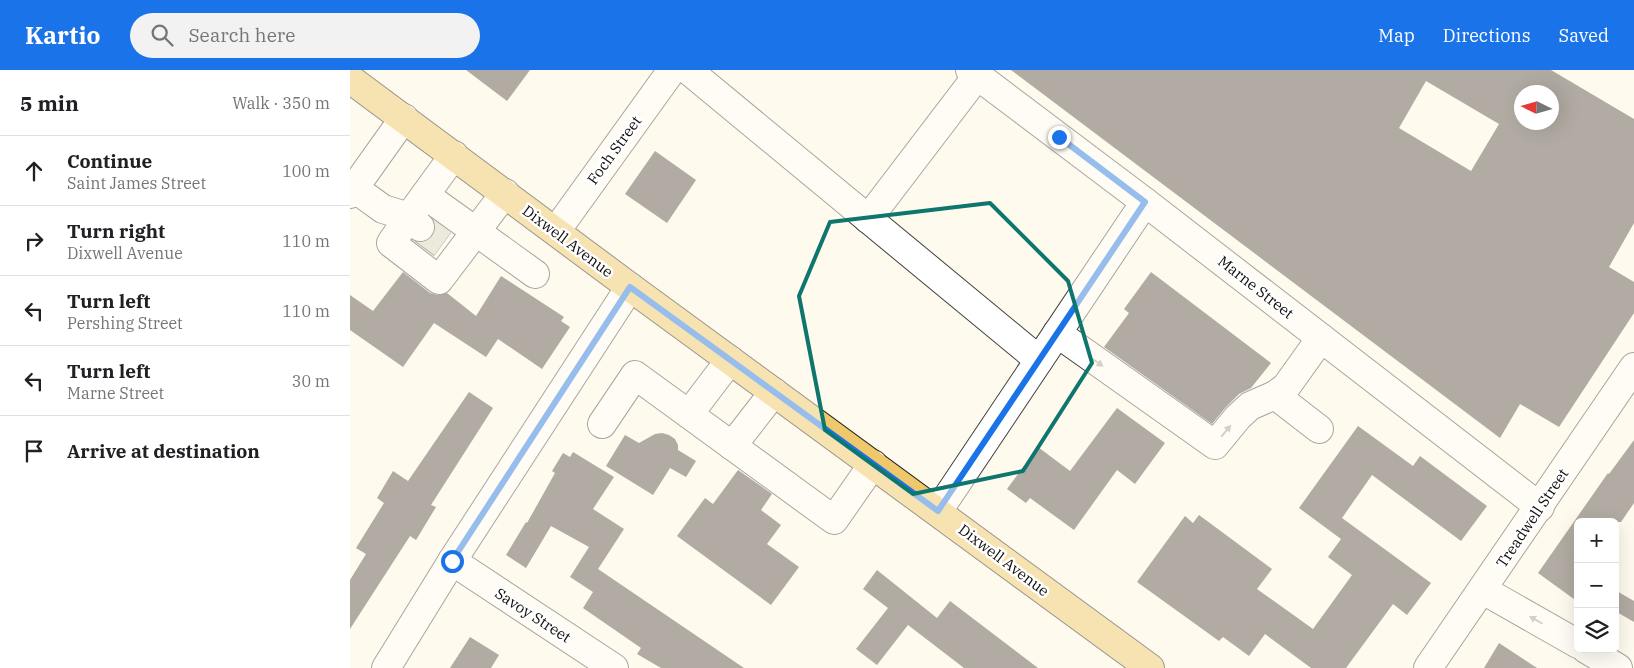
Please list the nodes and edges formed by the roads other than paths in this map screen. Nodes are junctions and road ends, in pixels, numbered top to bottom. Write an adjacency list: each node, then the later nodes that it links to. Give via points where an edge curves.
1 (672, 70): 13 (street, Foch Street)
2 (688, 70): 11 (street)
3 (974, 73): 10 (street, Marne Street); 11 (street)
4 (350, 79): 5 (main road, Dixwell Avenue)
5 (404, 118): 6 (main road, Dixwell Avenue); 7 (street)
6 (454, 155): 8 (main road, Dixwell Avenue); 9 (street)
7 (352, 191): 12 (street)
8 (505, 193): 13 (main road, Dixwell Avenue); 14 (street)
9 (425, 195): 12 (street); 14 (street)
10 (1145, 202): 17 (street); 18 (street, Marne Street)
11 (868, 219): 20 (street)
12 (414, 222): 14 (street, via 391,243 439,280 450,250)
13 (556, 230): 16 (main road, Dixwell Avenue)
14 (475, 232): 15 (street)
15 (535, 274)
16 (630, 287): 19 (main road, Dixwell Avenue); 31 (street)
17 (1057, 333): 20 (street); 23 (street, one-way to 23, via 1215,444 1250,406)
18 (1321, 338): 23 (street, via 1286,387); 29 (street, Marne Street)
19 (730, 360): 22 (main road, Dixwell Avenue); 24 (street)
20 (1039, 360): 30 (street)
21 (1629, 383): 29 (street, Treadwell Street)
22 (774, 392): 27 (street); 28 (main road, Dixwell Avenue)
23 (1275, 395): 26 (street)
24 (688, 414): 25 (street, via 635,375); 27 (street)
25 (602, 424)
26 (1319, 429)
27 (732, 446): 28 (street, via 834,520)
28 (873, 464): 30 (main road, Dixwell Avenue)
29 (1540, 507): 32 (street, Treadwell Street)
30 (938, 511): 37 (main road, Dixwell Avenue)
31 (452, 561): 35 (street); 36 (street, Savoy Street)
32 (1483, 590): 33 (street, one-way to 32); 38 (street, Treadwell Street)
33 (1574, 642)
34 (1593, 653): 39 (street)
35 (386, 668)
36 (614, 668)
37 (1150, 668)
38 (1428, 668)
39 (1618, 668)

